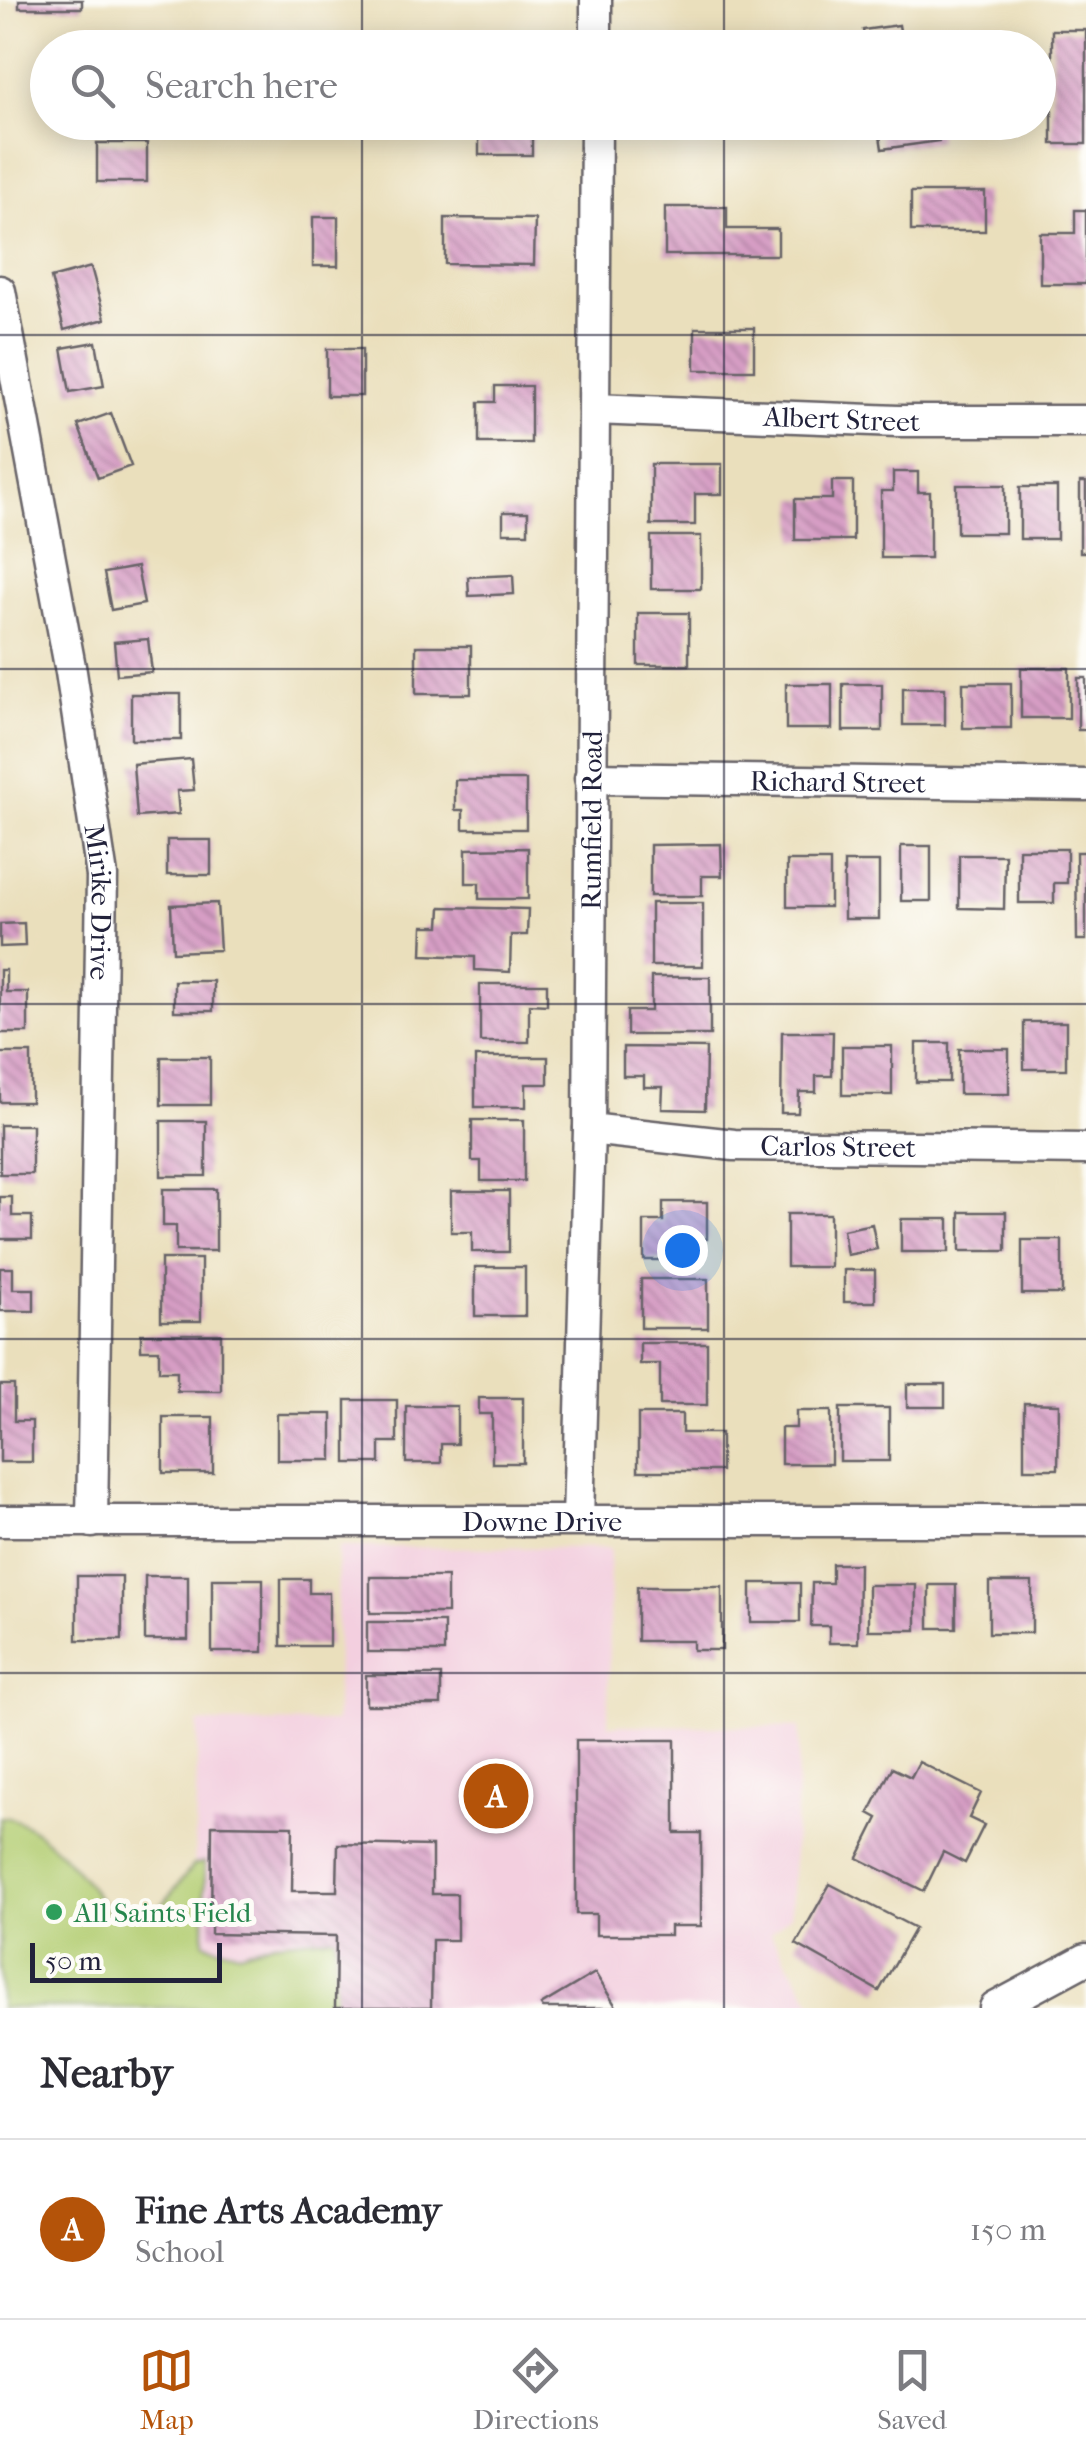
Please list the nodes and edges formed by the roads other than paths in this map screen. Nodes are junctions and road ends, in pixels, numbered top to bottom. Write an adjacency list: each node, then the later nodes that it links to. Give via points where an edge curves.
1 (596, 0): 2 (street)
2 (596, 30)
3 (596, 140): 5 (street, Rumfield Road)
4 (0, 291): 14 (street, Mirike Drive, via 72,672 102,876)
5 (594, 409): 6 (street, Albert Street); 7 (street, Rumfield Road)
6 (1086, 421)
7 (590, 778): 8 (street, Richard Street); 9 (street, Rumfield Road)
8 (1086, 786)
9 (589, 1128): 10 (street, Carlos Street, via 734,1145); 12 (street, Rumfield Road)
10 (1086, 1149)
11 (0, 1520): 14 (street, Downe Drive)
12 (578, 1520): 13 (street, Downe Drive); 14 (street, Downe Drive)
13 (1086, 1520)
14 (92, 1522)
15 (1086, 1959): 16 (street)
16 (995, 2008)

